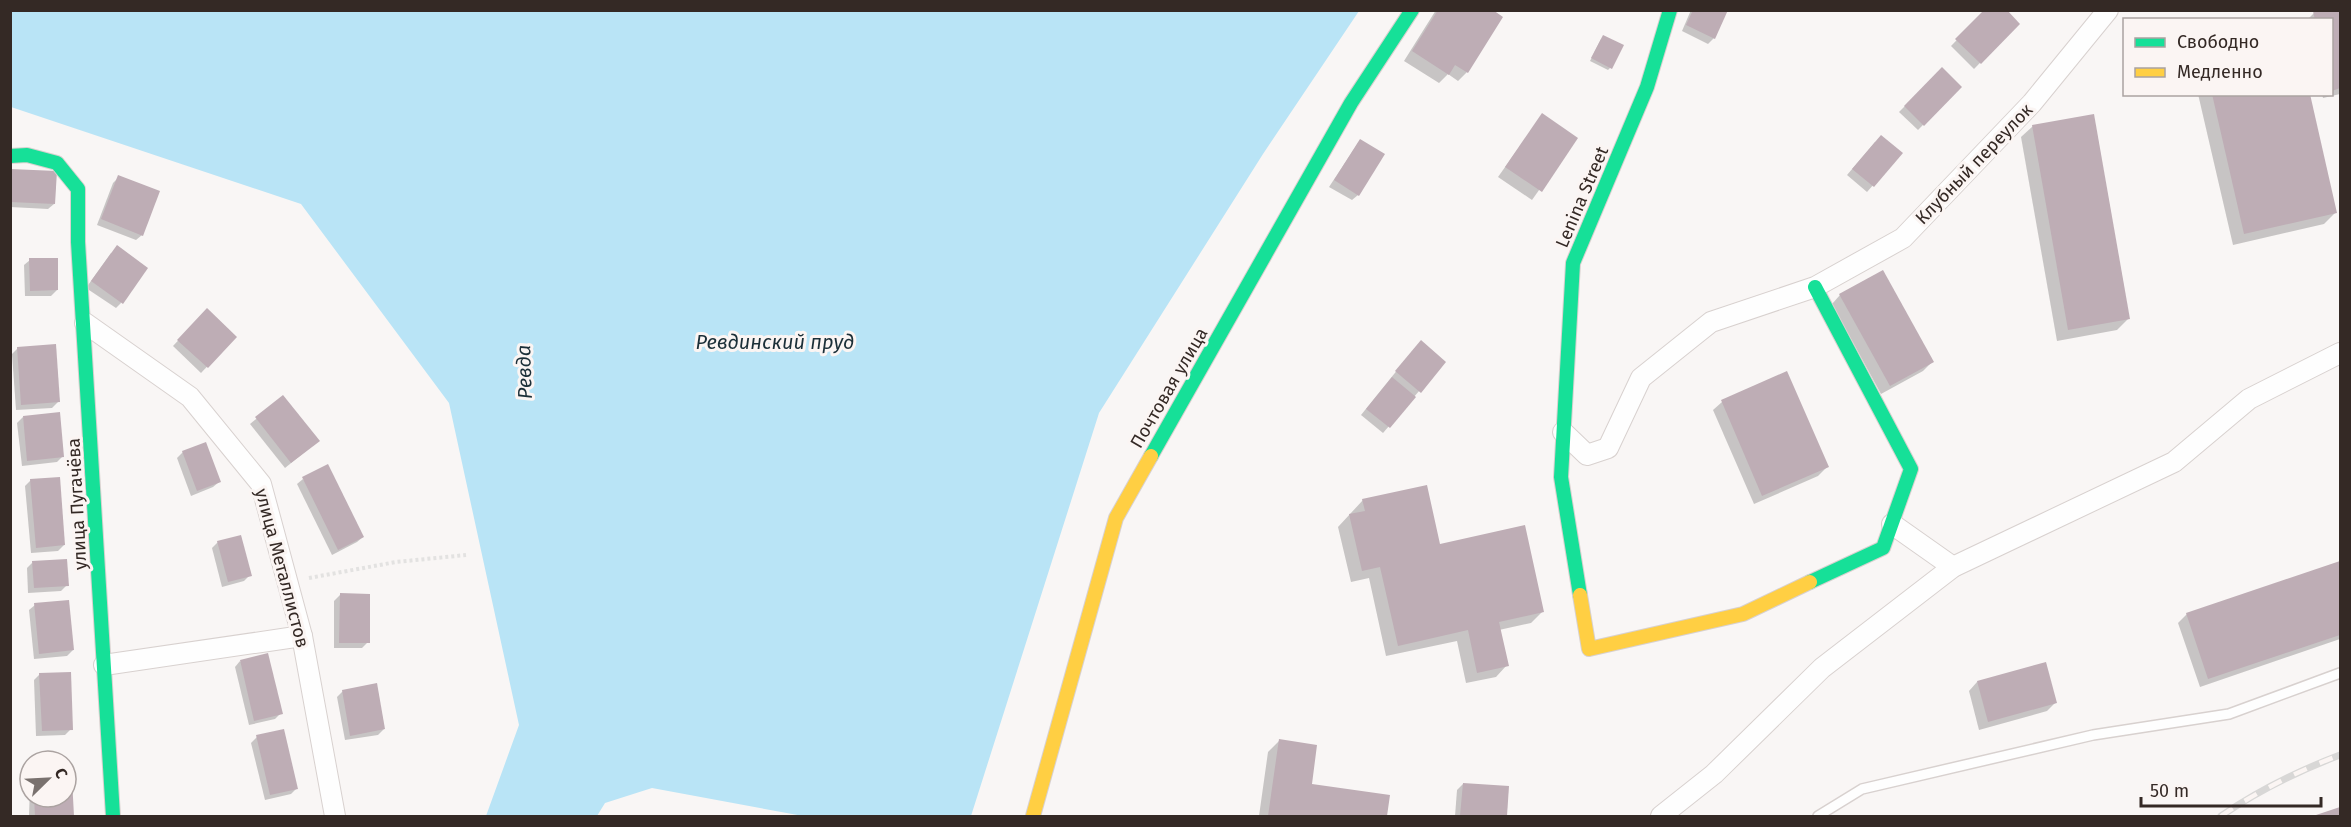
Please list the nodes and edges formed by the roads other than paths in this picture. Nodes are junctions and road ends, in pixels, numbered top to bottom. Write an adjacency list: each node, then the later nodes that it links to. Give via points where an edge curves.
1 (1412, 10): 16 (street, Почтовая улица, via 1351,103 1116,518)
2 (1670, 10): 8 (street, Lenina Street, via 1647,87 1573,263)
3 (2108, 10): 5 (street, Клубный переулок, via 2032,103 1904,238)
4 (10, 156): 6 (street, улица Пугачёва, via 27,155 57,163 78,189)
5 (1815, 287): 8 (street, Клубный переулок, via 1712,322 1641,378 1608,448 1587,455); 9 (street, via 1911,468)
6 (85, 323): 11 (street, улица Металлистов, via 190,397 261,484); 12 (street, улица Пугачёва)
7 (2340, 353): 10 (street, via 2248,399 2174,462)
8 (1563, 432): 9 (street, Lenina Street, via 1561,477 1589,650 1743,614 1883,548)
9 (1892, 524): 10 (street)
10 (1953, 567): 17 (street, via 1822,668 1714,774)
11 (302, 636): 12 (street); 15 (street, улица Металлистов)
12 (104, 665): 14 (street, улица Пугачёва)
13 (2340, 673): 18 (lane, via 2229,714 2093,735 1862,789)
14 (113, 816)
15 (335, 816)
16 (1033, 816)
17 (1661, 816)
18 (1818, 816)

